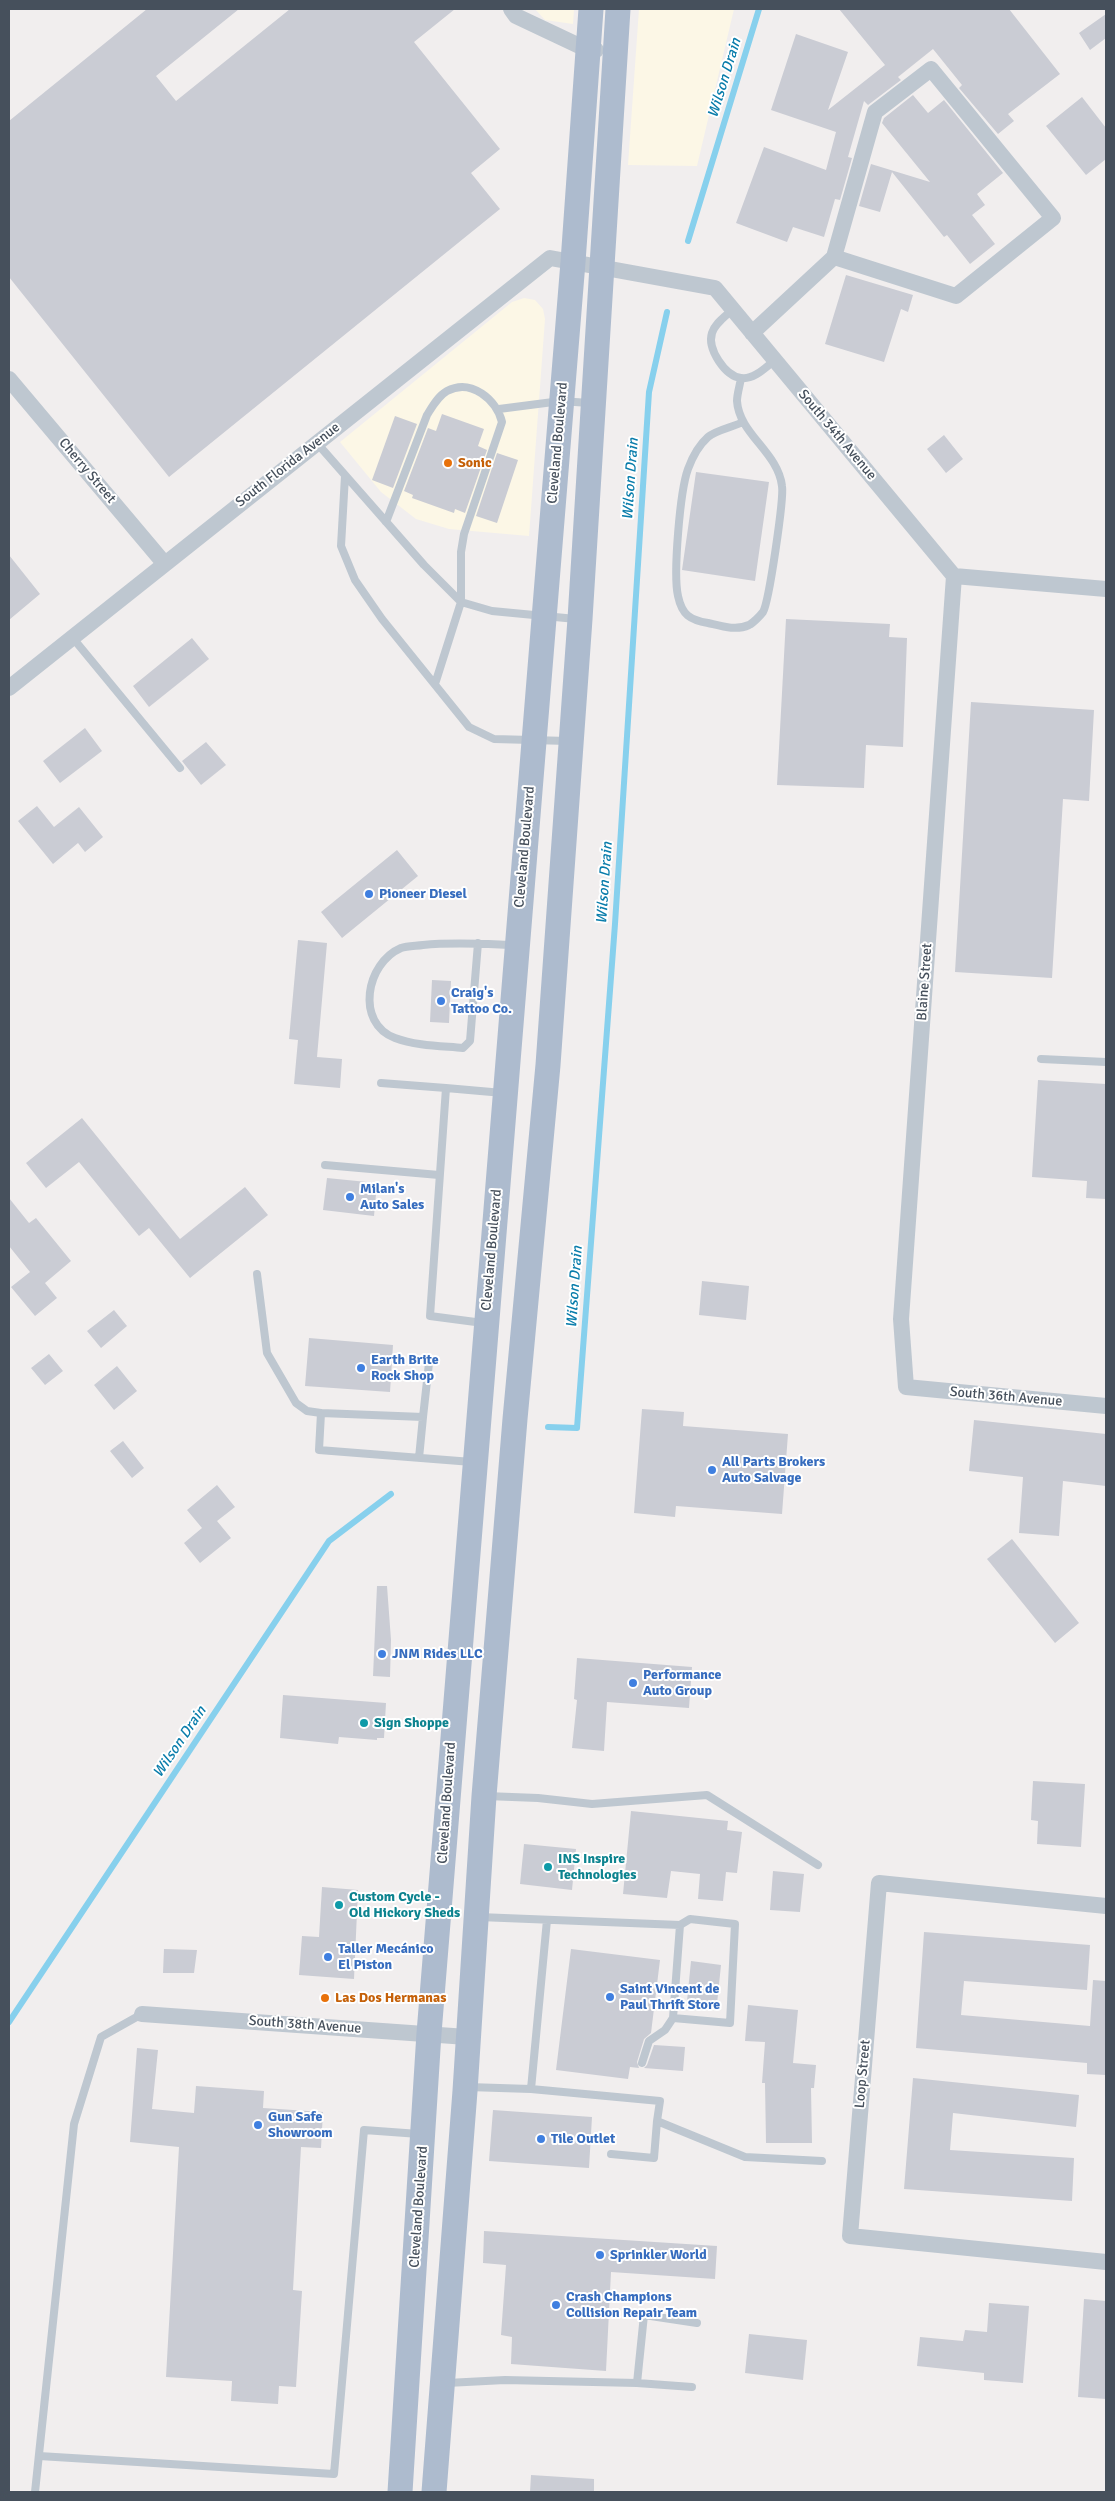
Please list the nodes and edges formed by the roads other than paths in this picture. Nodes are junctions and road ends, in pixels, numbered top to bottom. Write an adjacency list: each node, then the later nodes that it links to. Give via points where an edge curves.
1 (511, 9): 4 (street, via 516,16)
2 (591, 9): 4 (main road, Cleveland Boulevard)
3 (618, 9): 5 (main road)
4 (588, 50): 5 (street); 7 (main road, Cleveland Boulevard)
5 (616, 51): 8 (main road)
6 (834, 257): 6 (street, via 875,112 931,69 1053,218 956,296); 10 (street)
7 (573, 262): 8 (street, South 34th Avenue); 14 (main road, Cleveland Boulevard); 18 (street, South Florida Avenue, via 550,258)
8 (602, 266): 9 (street, South 34th Avenue, via 715,288); 15 (main road)
9 (733, 309): 10 (street, South 34th Avenue); 12 (lane, via 712,333 711,344 716,357 730,373)
10 (752, 333): 11 (street, South 34th Avenue)
11 (775, 360): 12 (lane, via 759,373); 22 (street, South 34th Avenue)
12 (741, 378): 17 (lane, via 737,400)
13 (9, 379): 21 (street, Cherry Street)
14 (562, 401): 15 (lane); 16 (lane); 25 (main road, Cleveland Boulevard)
15 (594, 404): 26 (main road)
16 (499, 409): 20 (lane, via 488,396 462,388 448,391 436,401 427,416); 24 (lane, via 502,422 498,437 464,534)
17 (743, 422): 17 (lane, via 775,464 782,486 769,595 763,612 750,625 735,628 686,616 677,594 676,567 683,490 688,470 709,436)
18 (316, 442): 19 (lane); 21 (street, South Florida Avenue)
19 (345, 476): 20 (lane); 28 (lane, via 341,546 355,580)
20 (386, 522): 24 (lane)
21 (164, 563): 27 (street, South Florida Avenue)
22 (954, 576): 23 (street); 45 (street, Blaine Street, via 901,1319)
23 (1106, 589)
24 (461, 602): 25 (lane, via 492,611); 28 (lane)
25 (544, 617): 26 (lane); 30 (main road, Cleveland Boulevard)
26 (580, 619): 31 (main road)
27 (72, 637): 29 (street, South Florida Avenue); 32 (lane)
28 (435, 684): 30 (lane, via 468,726 494,739)
29 (9, 688)
30 (534, 740): 31 (lane); 34 (main road, Cleveland Boulevard)
31 (572, 742): 51 (main road, via 548,1064)
32 (180, 768)
33 (478, 943): 33 (lane, via 403,947 386,956 374,974 369,1003 374,1022 394,1038 463,1048 470,1041); 34 (lane)
34 (517, 946): 39 (main road, Cleveland Boulevard)
35 (1041, 1059): 36 (lane)
36 (1106, 1062)
37 (381, 1083): 38 (lane)
38 (446, 1088): 39 (lane); 41 (lane)
39 (505, 1093): 43 (main road, Cleveland Boulevard)
40 (325, 1165): 41 (lane)
41 (438, 1175): 43 (lane, via 430,1316)
42 (257, 1274): 47 (lane, via 267,1353 296,1403 307,1411)
43 (486, 1323): 50 (main road, Cleveland Boulevard)
44 (429, 1363): 48 (lane)
45 (906, 1388): 46 (street, South 36th Avenue)
46 (1106, 1406)
47 (321, 1413): 48 (lane); 49 (lane, via 319,1450)
48 (423, 1417): 49 (lane)
49 (419, 1458): 50 (lane)
50 (474, 1462): 59 (main road, Cleveland Boulevard)
51 (484, 1796): 52 (lane, via 592,1804 707,1794); 54 (main road)
52 (818, 1865)
53 (1106, 1906): 68 (street, Loop Street, via 879,1884 850,2236)
54 (475, 1917): 55 (lane); 60 (main road)
55 (546, 1920): 56 (lane); 63 (lane)
56 (680, 1925): 58 (lane); 58 (lane, via 690,1919 735,1924 730,2023)
57 (142, 2014): 59 (street, South 38th Avenue); 73 (lane, via 102,2037 74,2124)
58 (673, 2018): 61 (lane, via 649,2041)
59 (429, 2033): 60 (street, South 38th Avenue); 65 (main road, Cleveland Boulevard)
60 (467, 2037): 62 (main road)
61 (642, 2063)
62 (465, 2087): 63 (lane); 71 (main road)
63 (531, 2090): 64 (lane, via 660,2101)
64 (658, 2121): 66 (lane, via 654,2158); 67 (lane, via 745,2157)
65 (423, 2134): 73 (lane, via 364,2130 334,2474); 75 (main road, Cleveland Boulevard)
66 (611, 2154)
67 (822, 2160)
68 (1106, 2262)
69 (697, 2323): 70 (lane, via 644,2315)
70 (637, 2383): 71 (lane, via 505,2380); 72 (lane)
71 (442, 2384): 76 (main road)
72 (692, 2387)
73 (39, 2456): 74 (lane)
74 (35, 2492)
75 (400, 2492)
76 (434, 2492)

